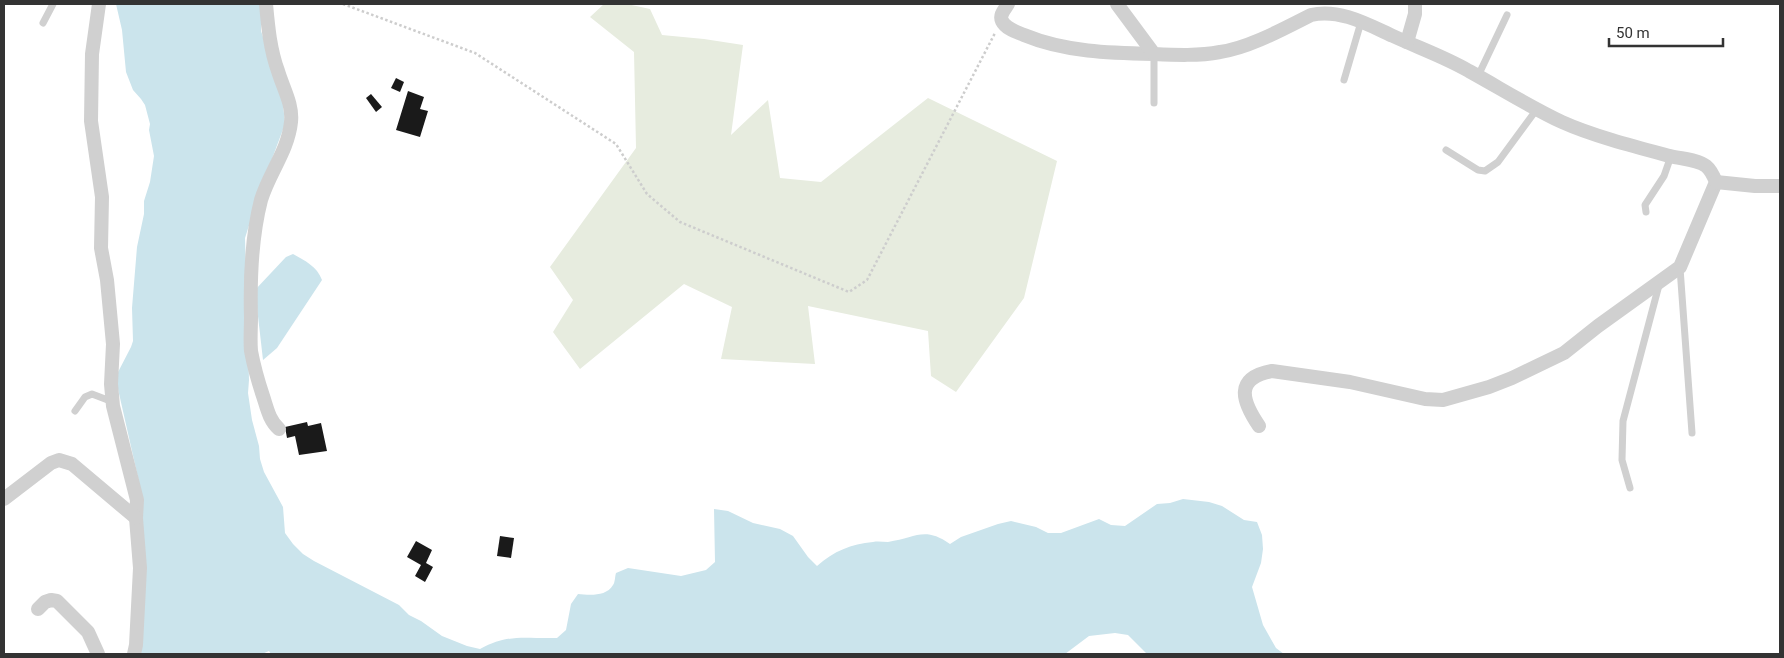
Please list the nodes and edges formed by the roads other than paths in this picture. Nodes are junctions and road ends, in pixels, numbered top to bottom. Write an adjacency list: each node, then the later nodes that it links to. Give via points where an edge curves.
1 (53, 4): 9 (lane)
2 (99, 4): 23 (street, via 92,54 91,121 102,197 101,248 113,344)
3 (266, 4): 26 (street, via 268,30 291,110 291,121 289,135 262,199 259,215 250,290 251,349 267,411)
4 (1008, 4): 11 (street, via 1001,16 1006,27 1045,44 1100,52)
5 (1117, 4): 11 (street)
6 (1415, 4): 10 (street)
7 (1507, 15): 12 (lane)
8 (1361, 22): 10 (street); 11 (street, via 1337,14 1319,13 1254,42 1222,52); 13 (lane)
9 (43, 23)
10 (1407, 42): 12 (street)
11 (1154, 54): 14 (lane)
12 (1478, 76): 15 (street)
13 (1344, 80)
14 (1154, 103)
15 (1537, 109): 16 (lane, via 1498,162 1485,171); 17 (street, via 1562,122)
16 (1446, 150)
17 (1671, 156): 18 (street, via 1707,166); 20 (lane, via 1664,176 1645,204)
18 (1716, 182): 19 (street); 21 (street)
19 (1780, 186)
20 (1646, 212)
21 (1680, 267): 22 (street); 27 (lane)
22 (1660, 282): 25 (street, via 1564,353 1489,387 1443,400 1350,382 1272,371 1261,373 1252,378 1244,398); 28 (lane, via 1623,421 1622,460)
23 (113, 402): 24 (lane, via 92,394 85,397); 30 (street, via 134,483)
24 (75, 412)
25 (1259, 426)
26 (279, 430)
27 (1692, 433)
28 (1630, 488)
29 (4, 499): 30 (street, via 59,460 72,464)
30 (136, 518): 33 (street, via 140,568)
31 (38, 609): 32 (street, via 45,602 57,601 88,632)
32 (98, 654)
33 (134, 654)

